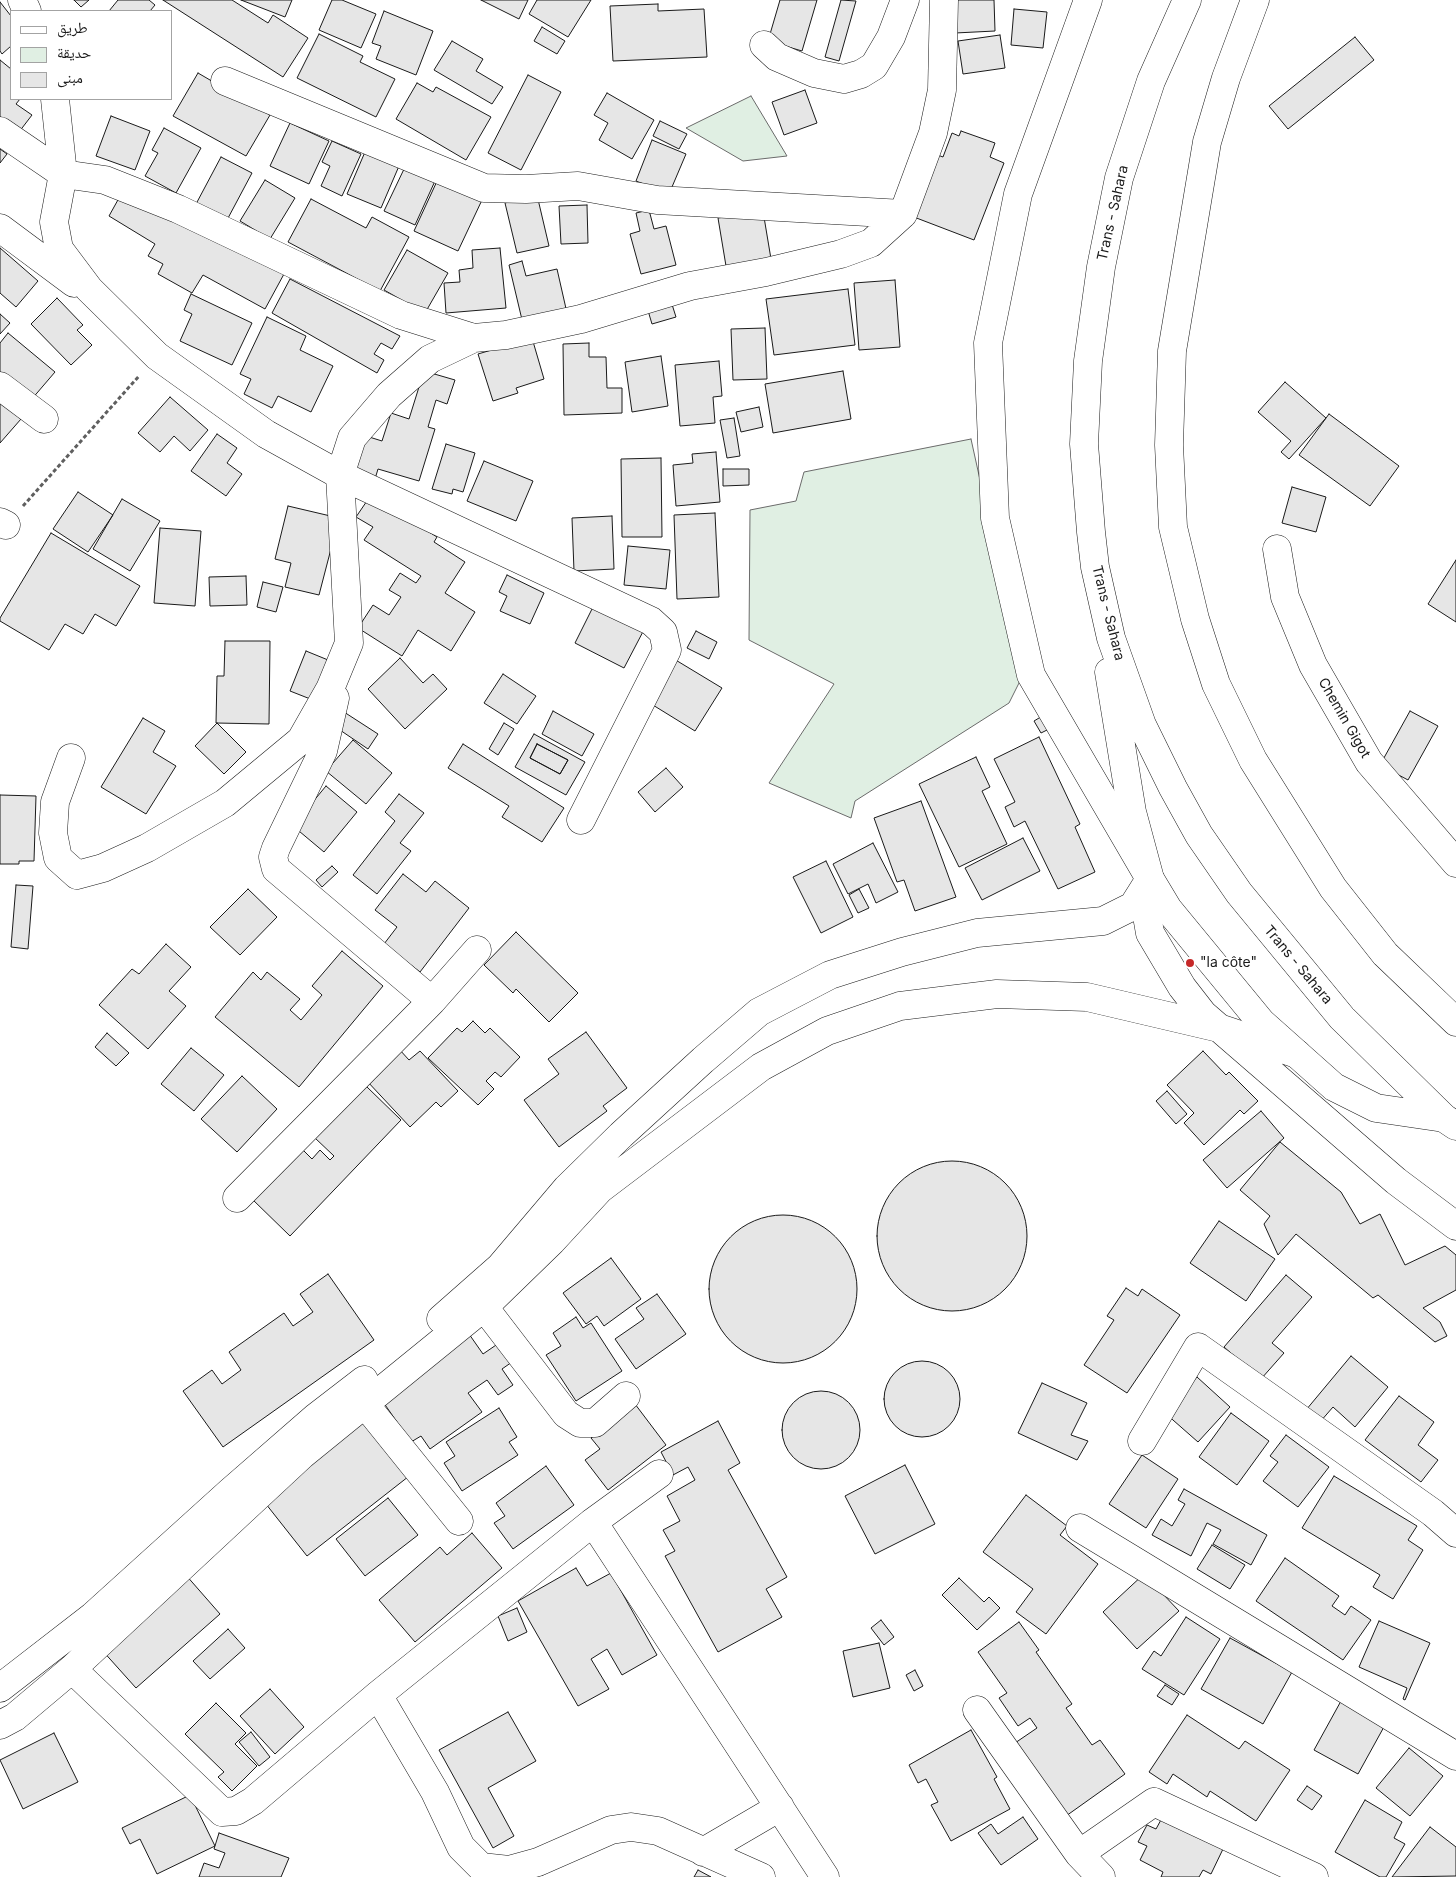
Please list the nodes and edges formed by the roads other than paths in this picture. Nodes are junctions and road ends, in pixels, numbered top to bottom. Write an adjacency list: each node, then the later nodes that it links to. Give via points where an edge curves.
1 (904, 0): 6 (main road, via 891,37 874,66 861,74 844,78 814,73 777,57)
2 (944, 0): 11 (main road, via 942,90 933,133)
3 (1088, 0): 24 (main road, via 1018,194 988,343 994,518 1031,675)
4 (1187, 0): 19 (main road, Trans - Sahara, via 1151,81 1122,169 1101,267 1088,361 1084,444)
5 (1255, 0): 28 (main road, via 1207,142 1174,342 1168,446 1173,527 1195,619 1216,684 1253,760 1333,888 1385,954)
6 (764, 45)
7 (225, 81): 11 (main road, via 484,188 578,186 657,200)
8 (55, 100): 10 (main road)
9 (0, 131): 10 (main road)
10 (63, 174): 13 (main road, via 54,222 59,249 89,289); 14 (main road, via 105,180 169,206 401,315)
11 (903, 214): 14 (main road, via 872,243 841,254 690,286 581,319 506,335)
12 (0, 228): 13 (main road)
13 (113, 312): 17 (main road, via 157,356 266,434)
14 (474, 338): 17 (main road, via 430,359 389,395 352,438)
15 (0, 386): 16 (main road)
16 (44, 419)
17 (340, 475): 20 (main road); 22 (main road, via 651,621 663,632 667,650)
18 (1277, 549): 23 (main road, Chemin Gigot, via 1285,597 1318,673 1369,762)
19 (1095, 566): 24 (main road, via 1100,625 1132,812); 32 (main road, Trans - Sahara, via 1111,638 1142,725 1199,835 1239,893 1342,1018)
20 (348, 643): 21 (main road, via 330,689 301,740 225,804 148,848 103,868 77,874 58,858 53,833 55,802); 26 (main road, via 323,751 273,857 276,869)
21 (71, 758)
22 (581, 820)
23 (1456, 863)
24 (1150, 879): 29 (main road, via 1145,904 1150,933 1182,987); 30 (main road, via 1187,934 1261,1022); 45 (main road, via 1133,906 1103,921 978,933 902,952 830,975 759,1012 607,1148 567,1188 500,1266 460,1303 316,1417 93,1616)
25 (477, 950): 26 (main road)
26 (432, 1001): 33 (main road)
27 (1180, 1018): 29 (main road); 31 (main road, via 1255,1073); 35 (main road, via 1088,997 998,994 900,1006 827,1031 761,1067 600,1189)
28 (1456, 1022)
29 (1219, 1028): 30 (main road); 34 (main road, via 1396,1181)
30 (1297, 1054): 32 (main road, via 1334,1087 1376,1108)
31 (1282, 1098)
32 (1450, 1122)
33 (237, 1198)
34 (1456, 1226)
35 (484, 1307): 36 (main road, via 566,1414 580,1424 595,1423); 37 (main road)
36 (626, 1396)
37 (364, 1403): 40 (main road); 44 (main road, via 302,1455)
38 (1142, 1441): 43 (main road, via 1198,1347 1434,1513)
39 (659, 1474): 41 (main road)
40 (459, 1521)
41 (593, 1522): 46 (main road); 50 (main road)
42 (1080, 1528): 49 (main road)
43 (1456, 1533)
44 (72, 1669): 46 (main road, via 222,1812 236,1811 253,1801); 48 (main road, via 15,1717)
45 (0, 1688)
46 (378, 1695): 51 (main road, via 435,1792 462,1847 481,1867 508,1870 538,1862 612,1830 631,1827 658,1831)
47 (977, 1710): 52 (main road)
48 (0, 1725)
49 (1456, 1756)
50 (780, 1807): 51 (main road); 54 (main road)
51 (703, 1852): 53 (main road)
52 (1080, 1854): 55 (main road); 56 (main road, via 1154,1802)
53 (762, 1877)
54 (825, 1877)
55 (1101, 1877)
56 (1314, 1877)

